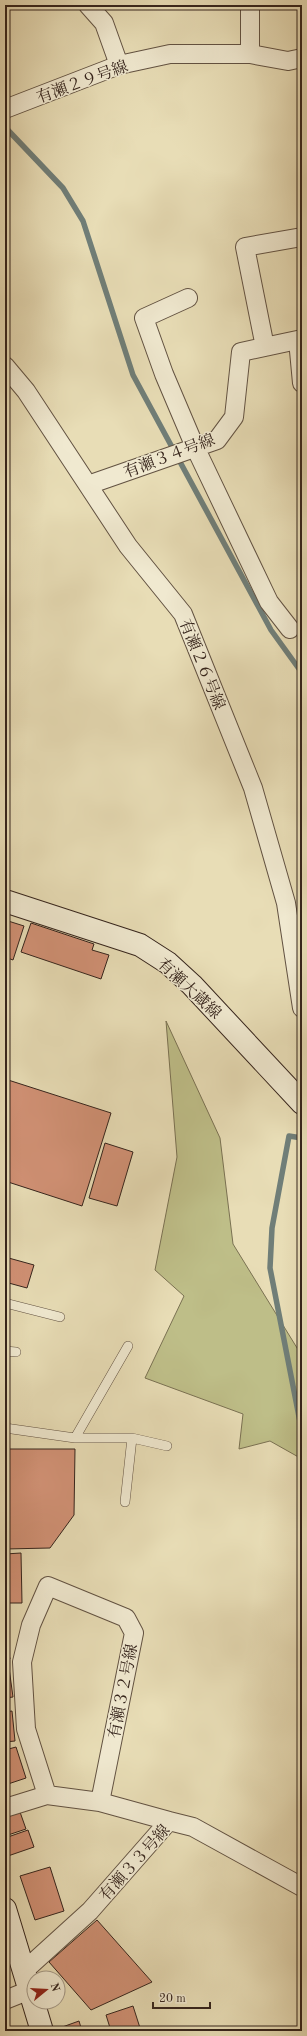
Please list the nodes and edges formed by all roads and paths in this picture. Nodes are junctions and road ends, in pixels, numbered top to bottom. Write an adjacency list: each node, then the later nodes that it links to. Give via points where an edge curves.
1 (88, 5): 5 (street, via 104,23)
2 (250, 5): 3 (street)
3 (250, 54): 4 (street, 有瀬２９号線, via 288,61); 5 (street, 有瀬２９号線, via 170,54)
4 (302, 58)
5 (119, 65): 6 (street, 有瀬２９号線)
6 (5, 109)
7 (302, 237): 10 (street, via 245,248)
8 (188, 298): 13 (street, via 144,318)
9 (300, 339): 10 (street, 有瀬３４号線); 12 (street)
10 (265, 347): 13 (street, 有瀬３４号線, via 241,352 234,416 217,440)
11 (5, 366): 14 (street, 有瀬２６号線, via 26,391)
12 (302, 383)
13 (192, 449): 14 (street, 有瀬３４号線); 15 (street, via 269,602)
14 (88, 485): 17 (street, 有瀬２６号線, via 128,546 183,614 263,817 286,903)
15 (290, 629)
16 (5, 901): 18 (main road, 有瀬大蔵線, via 140,945 168,963 192,984)
17 (302, 1008)
18 (302, 1103)
19 (5, 1302): 20 (lane)
20 (60, 1317)
21 (128, 1346): 25 (lane)
22 (5, 1351): 23 (lane)
23 (16, 1352)
24 (5, 1428): 25 (lane)
25 (75, 1438): 26 (lane)
26 (132, 1438): 27 (lane); 28 (lane)
27 (168, 1446)
28 (125, 1502)
29 (47, 1795): 30 (street); 30 (street, 有瀬３２号線, via 26,1729 22,1662 31,1625 48,1586 126,1618 134,1633); 31 (street)
30 (100, 1802): 32 (street)
31 (5, 1808)
32 (169, 1821): 33 (street, 有瀬３３号線, via 193,1827); 35 (street, 有瀬３３号線)
33 (302, 1887)
34 (5, 1909): 36 (main road)
35 (37, 1970)
36 (26, 1974)
37 (26, 1982): 38 (street)
38 (5, 2000)
39 (36, 2010): 40 (main road)
40 (42, 2031)

